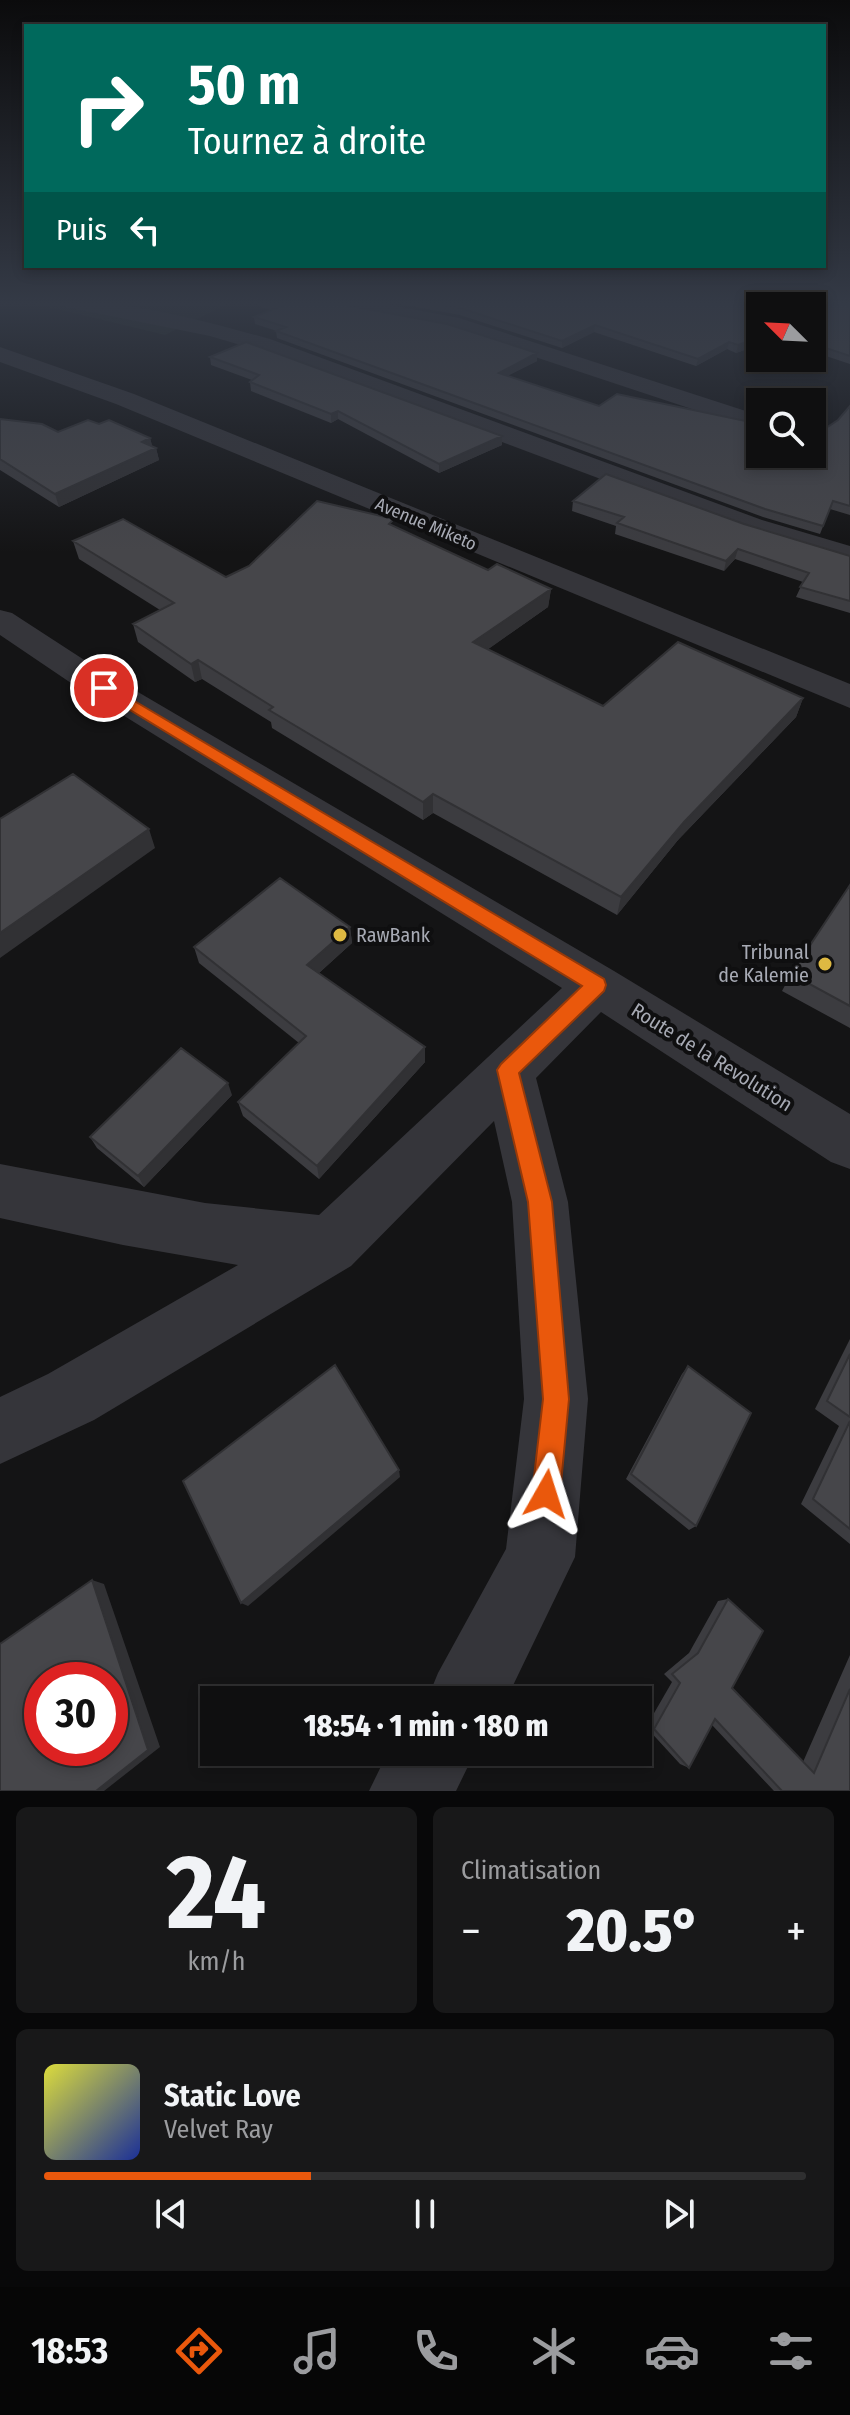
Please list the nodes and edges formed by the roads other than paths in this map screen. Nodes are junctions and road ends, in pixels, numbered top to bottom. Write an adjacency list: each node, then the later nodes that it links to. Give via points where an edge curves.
1 (85, 385): 7 (street, Avenue Miketo)
2 (377, 385): 5 (street, via 694,505)
3 (642, 385): 4 (street)
4 (746, 419)
5 (850, 556)
6 (0, 620): 8 (street, Route de la Revolution)
7 (850, 697)
8 (597, 985): 9 (street); 10 (street, Route de la Revolution)
9 (508, 1070): 12 (street); 14 (street, via 540,1202 556,1399 540,1557)
10 (850, 1144)
11 (0, 1191): 12 (street, via 259,1242)
12 (330, 1245): 13 (street, via 71,1397)
13 (0, 1431)
14 (472, 1686)
15 (426, 1766): 16 (street)
16 (409, 1791)

